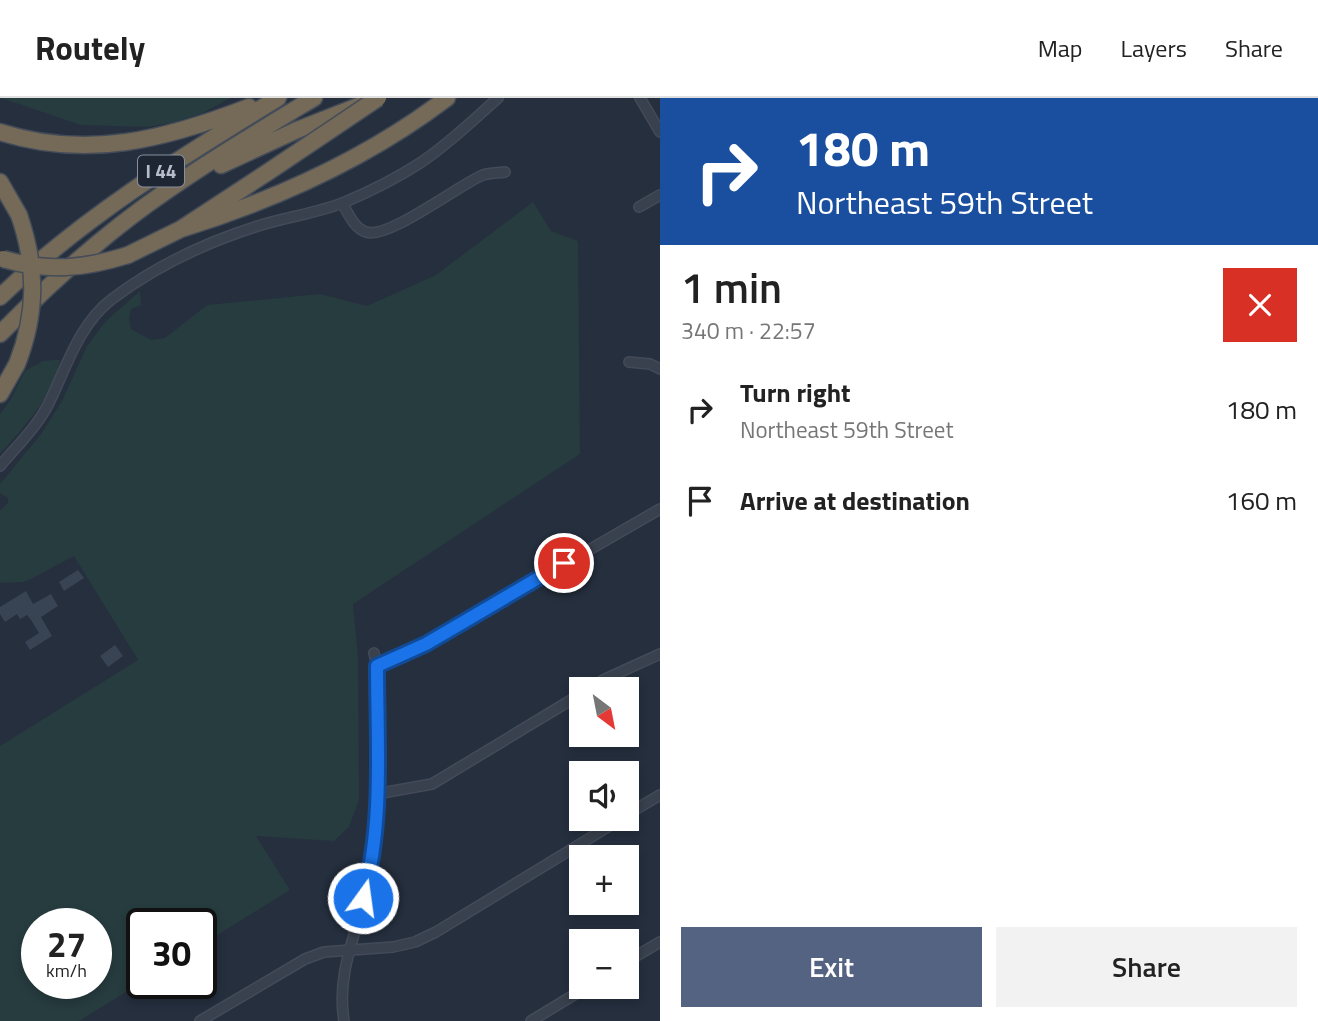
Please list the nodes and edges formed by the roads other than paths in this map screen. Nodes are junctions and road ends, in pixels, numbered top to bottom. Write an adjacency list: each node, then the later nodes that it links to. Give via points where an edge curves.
1 (271, 98): 8 (highway, via 196,127 119,144 51,144)
2 (278, 98): 18 (highway, I 44, via 103,211)
3 (314, 98): 12 (highway, I 44)
4 (379, 98): 12 (highway, via 297,130); 16 (highway, bridge)
5 (447, 98): 16 (highway, via 362,153 238,211)
6 (498, 98): 14 (street, via 421,162)
7 (640, 98): 9 (street)
8 (0, 131)
9 (660, 132)
10 (505, 172): 14 (street, via 483,175 372,233 356,225)
11 (0, 182): 22 (highway, bridge, via 19,215 34,289 30,323 17,364)
12 (165, 192): 19 (highway, I 44, via 90,250)
13 (660, 195): 15 (street)
14 (342, 203): 23 (street, via 203,244 109,301 80,339 31,431)
15 (639, 207)
16 (181, 229): 17 (highway, bridge, via 128,255 88,266 40,267)
17 (2, 258)
18 (0, 297)
19 (0, 334)
20 (629, 362): 21 (street)
21 (660, 369)
22 (0, 394)
23 (0, 466)
24 (660, 509): 27 (street, via 426,644)
25 (374, 653): 27 (street)
26 (660, 654): 28 (street)
27 (377, 666): 30 (street)
28 (610, 677)
29 (569, 701): 30 (street, via 432,784)
30 (376, 794): 35 (street, via 371,873)
31 (660, 795): 32 (street)
32 (639, 807)
33 (601, 831): 35 (street, via 426,937 393,947)
34 (660, 942): 36 (street)
35 (349, 949): 38 (street, via 305,959); 39 (street, via 340,999)
36 (639, 954)
37 (569, 998): 40 (street)
38 (200, 1021)
39 (344, 1021)
40 (531, 1021)

